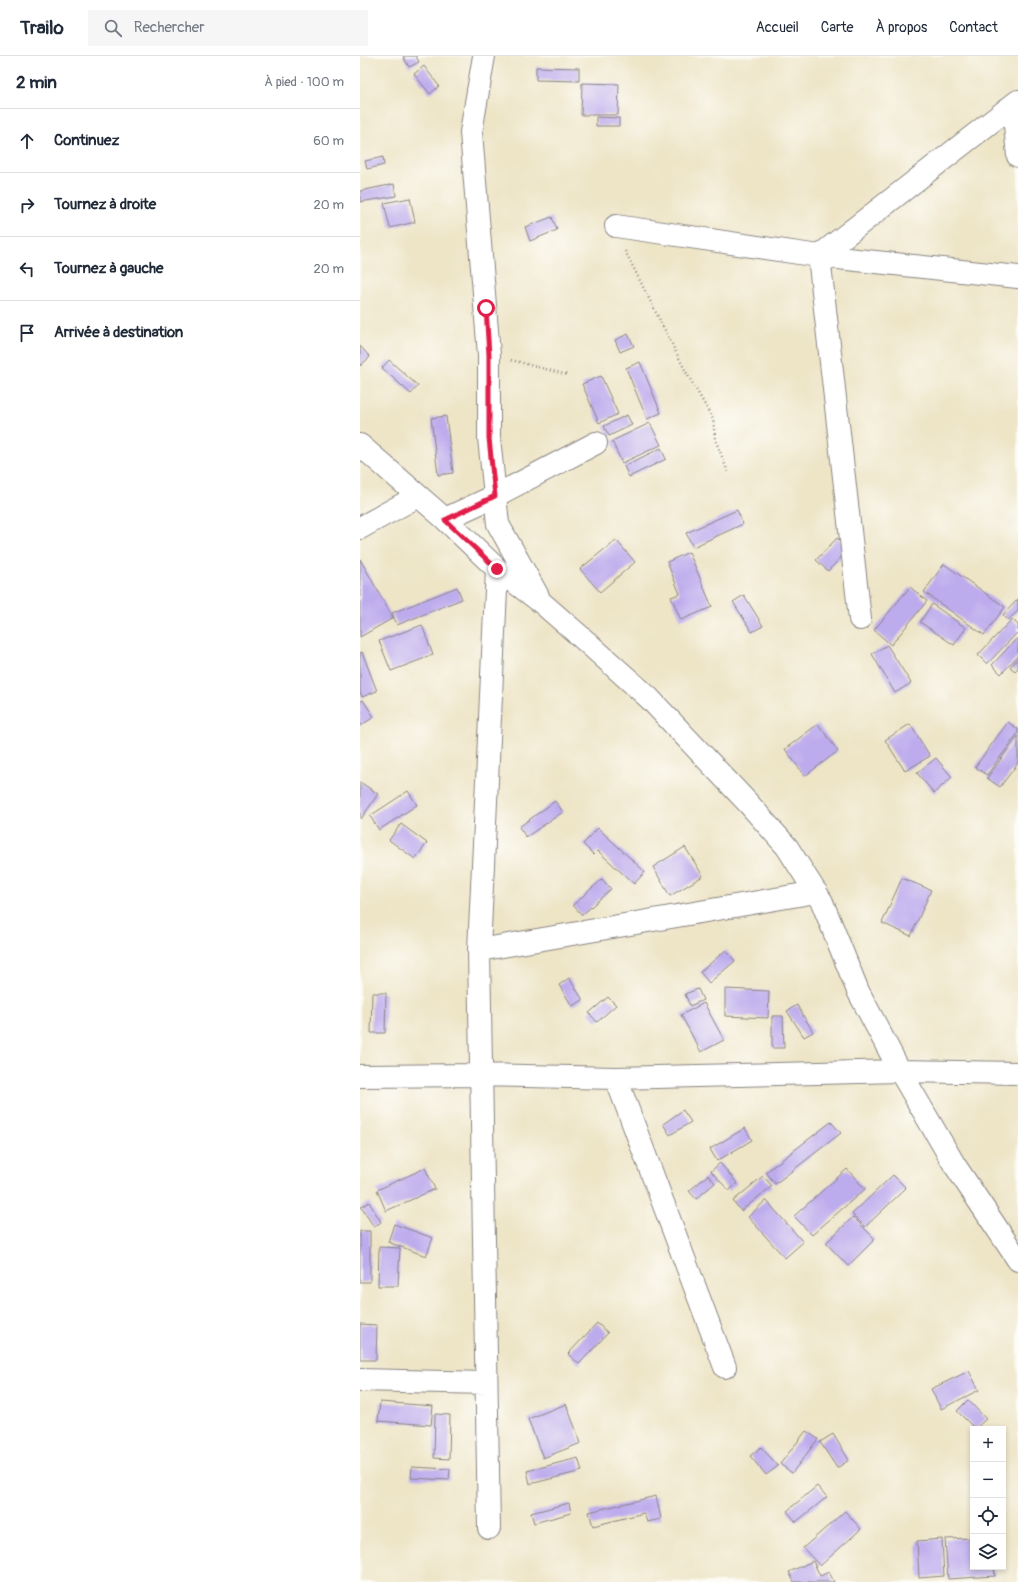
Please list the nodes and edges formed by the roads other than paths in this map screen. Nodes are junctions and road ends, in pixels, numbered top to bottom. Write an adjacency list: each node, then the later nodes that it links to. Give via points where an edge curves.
1 (484, 56): 10 (street, via 471,132 489,355 489,438)
2 (1016, 103): 3 (street); 5 (street)
3 (1018, 156)
4 (616, 226): 5 (street)
5 (818, 256): 6 (street); 15 (street)
6 (1018, 278)
7 (596, 443): 10 (street)
8 (360, 444): 9 (street)
9 (418, 496): 11 (street); 12 (street)
10 (495, 496): 11 (street); 14 (street, via 498,524)
11 (445, 520): 13 (street)
12 (360, 528)
13 (497, 569): 14 (street); 17 (street)
14 (542, 603): 16 (street, via 649,698 727,780 787,847)
15 (860, 619)
16 (816, 892): 17 (street); 18 (street, via 858,991)
17 (479, 950): 20 (street)
18 (900, 1071): 19 (street); 22 (street); 23 (street, via 954,1164)
19 (1018, 1073)
20 (480, 1075): 21 (street); 22 (street); 26 (street)
21 (360, 1076)
22 (616, 1078): 24 (street)
23 (1018, 1260)
24 (725, 1367)
25 (360, 1380): 26 (street)
26 (486, 1382): 27 (street)
27 (489, 1528)

